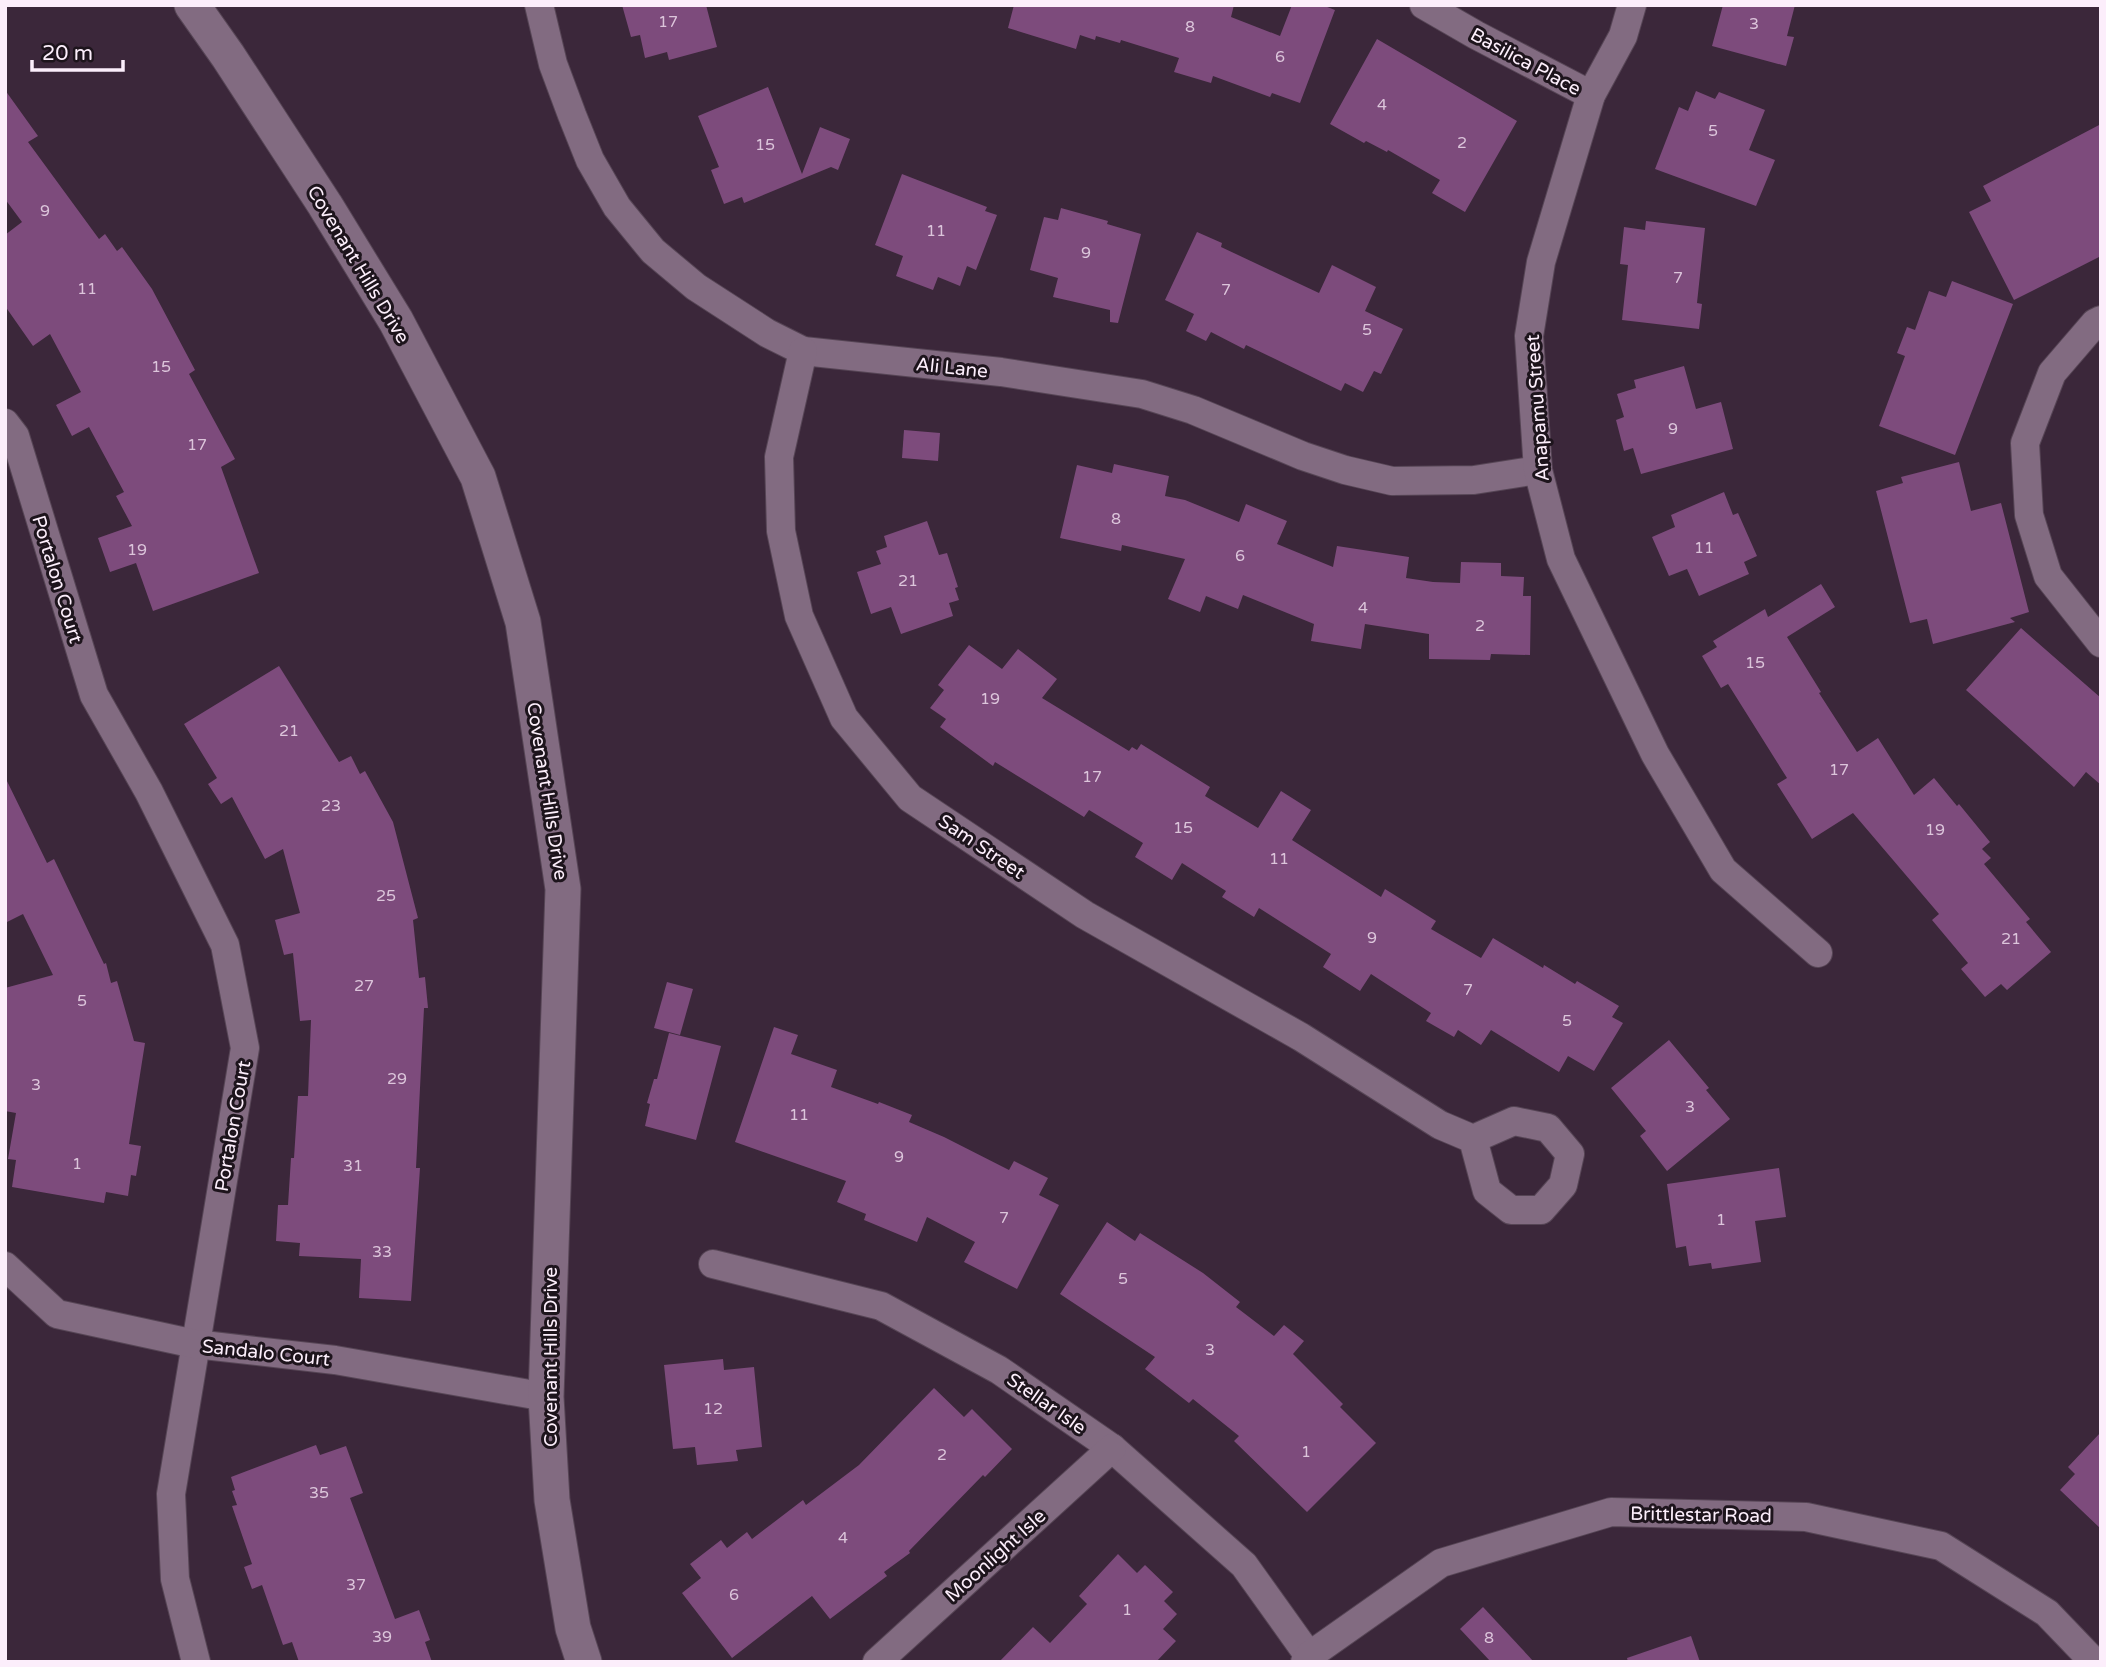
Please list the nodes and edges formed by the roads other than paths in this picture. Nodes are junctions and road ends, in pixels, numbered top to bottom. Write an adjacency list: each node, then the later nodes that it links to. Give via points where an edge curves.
1 (191, 5): 16 (street, Covenant Hills Drive, via 325,205 396,321 478,477 523,622 563,889)
2 (539, 5): 7 (street, Ali Lane, via 553,64 572,115 590,160 617,207 653,251 696,287)
3 (1424, 5): 5 (street, Basilica Place)
4 (1632, 5): 5 (street, Anapamu Street, via 1623,36)
5 (1591, 95): 9 (street, Anapamu Street, via 1541,262 1529,336)
6 (2101, 320): 10 (street, via 2052,373 2025,443 2029,515 2048,576)
7 (803, 351): 9 (street, Ali Lane, via 1001,372 1142,394 1303,456 1392,481 1474,480); 12 (street, Sam Street, via 779,457 782,531 799,616 844,718 910,798 1085,915 1301,1037 1440,1125)
8 (5, 423): 15 (street, Portalon Court, via 15,436 94,695 149,792 225,945 245,1048)
9 (1538, 470): 11 (street, Anapamu Street, via 1561,559 1655,754 1723,870)
10 (2101, 643)
11 (1818, 953)
12 (1473, 1139)
13 (713, 1264): 17 (street, Stellar Isle, via 881,1306 999,1370)
14 (5, 1266): 15 (street, Sandalo Court, via 57,1314)
15 (195, 1344): 16 (street, Sandalo Court, via 335,1360); 19 (street, Portalon Court, via 171,1494 175,1578)
16 (545, 1397): 20 (street, Covenant Hills Drive, via 552,1500)
17 (1112, 1448): 18 (street, Stellar Isle, via 1244,1565); 21 (street, Moonlight Isle)
18 (1307, 1659): 22 (street, Brittlestar Road, via 1441,1563 1611,1512 1806,1517 1941,1546 2046,1613)
19 (196, 1662)
20 (583, 1662)
21 (877, 1662)
22 (2094, 1662)

